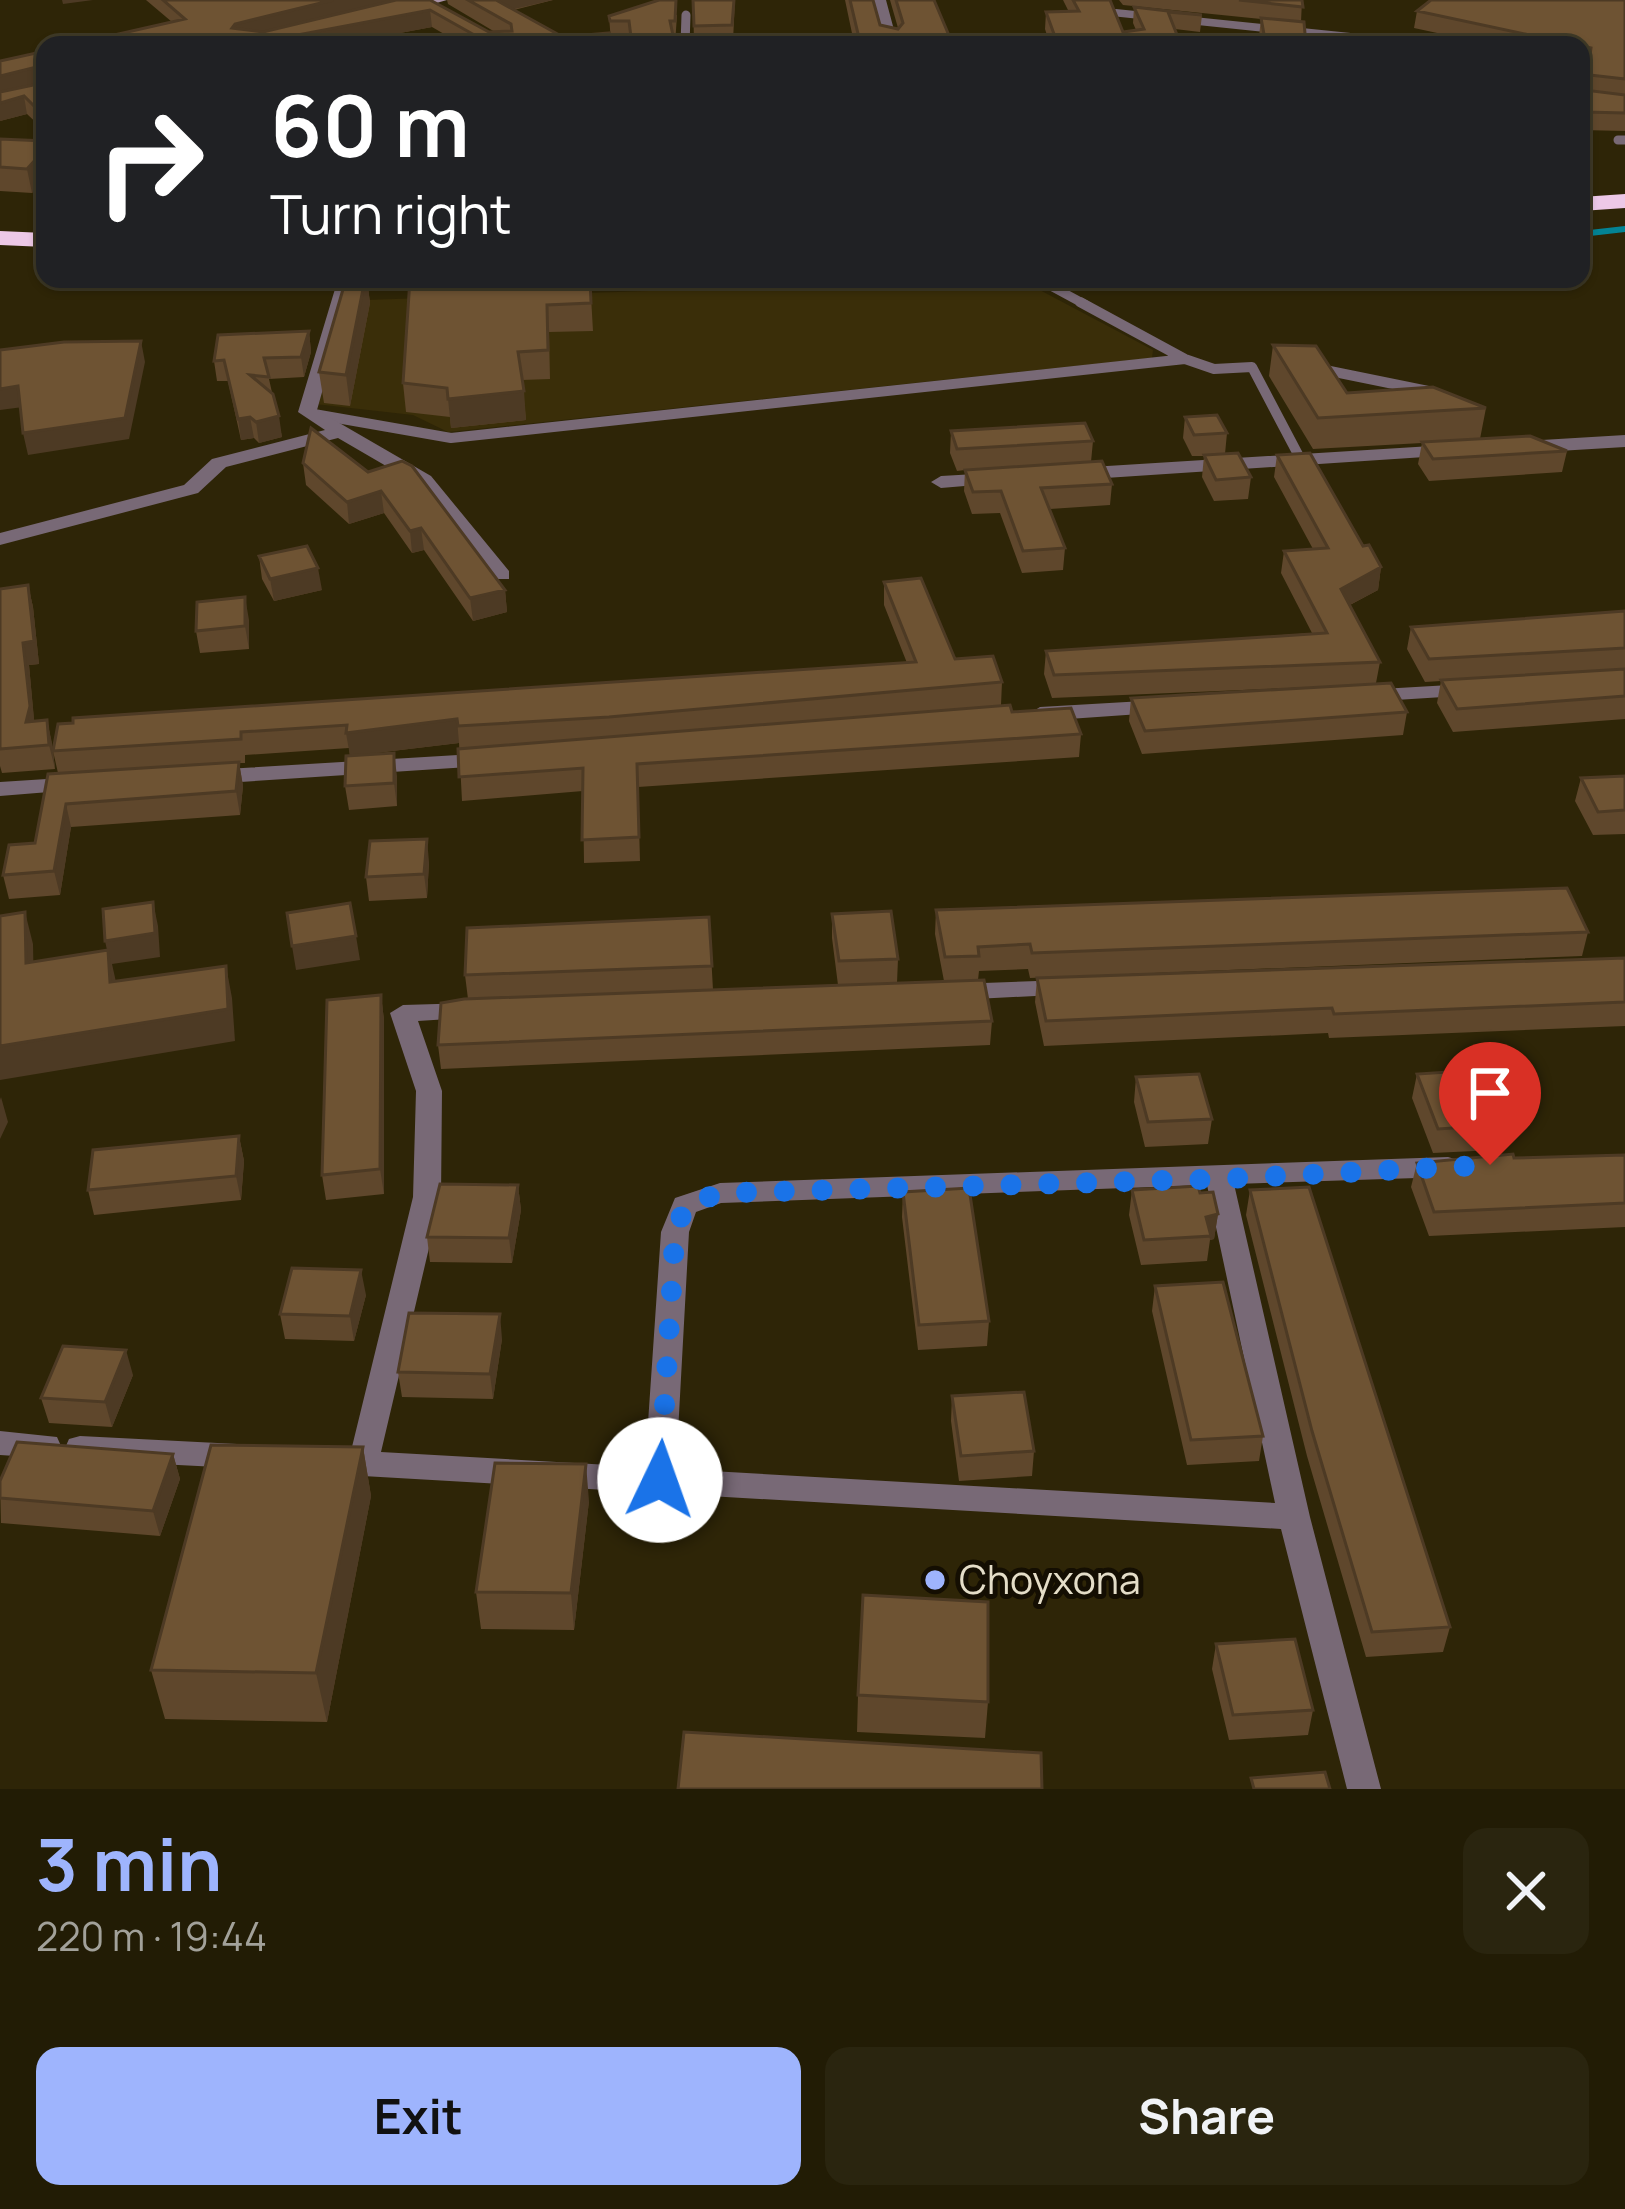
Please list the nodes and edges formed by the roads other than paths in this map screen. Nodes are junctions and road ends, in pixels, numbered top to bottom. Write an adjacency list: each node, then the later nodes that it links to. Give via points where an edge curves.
1 (879, 0): 8 (street)
2 (437, 6): 4 (main road)
3 (1113, 6): 6 (street); 9 (street)
4 (381, 14)
5 (686, 15): 7 (lane)
6 (1124, 29)
7 (685, 36)
8 (889, 36)
9 (1350, 36)
10 (1625, 184): 11 (highway)
11 (1590, 187)
12 (1625, 201): 13 (highway)
13 (1590, 203)
14 (0, 238): 15 (highway)
15 (36, 240)
16 (0, 262): 17 (highway)
17 (36, 264)
18 (343, 288): 27 (street)
19 (1055, 288): 20 (lane)
20 (1185, 359): 22 (lane, via 1214,369); 27 (lane, via 451,438)
21 (1272, 365): 22 (lane)
22 (1252, 367): 32 (lane)
23 (1310, 367): 24 (lane)
24 (1328, 370): 25 (lane); 26 (lane)
25 (1337, 386)
26 (1438, 392)
27 (307, 412): 28 (street)
28 (342, 432): 36 (street, via 219,463 191,489); 37 (street, via 424,480)
29 (1625, 441): 30 (street)
30 (1508, 448)
31 (1462, 451): 32 (street)
32 (1301, 460): 33 (street)
33 (1054, 476)
34 (1009, 478): 35 (street)
35 (941, 482)
36 (0, 538)
37 (502, 575)
38 (1485, 689): 39 (street)
39 (1346, 697)
40 (1183, 706): 41 (street)
41 (1020, 715)
42 (518, 758): 43 (street)
43 (190, 778)
44 (95, 783): 45 (street)
45 (0, 789)
46 (1098, 987): 47 (street)
47 (930, 993)
48 (499, 1010): 54 (street, via 403,1013 429,1091 427,1197)
49 (1482, 1166): 50 (street)
50 (1220, 1179): 55 (street, via 720,1193 686,1205 675,1232); 56 (street)
51 (0, 1443): 52 (street)
52 (272, 1458)
53 (317, 1461): 54 (street)
54 (363, 1464): 55 (street)
55 (660, 1480): 56 (street)
56 (1294, 1517): 57 (street)
57 (1364, 1789)

